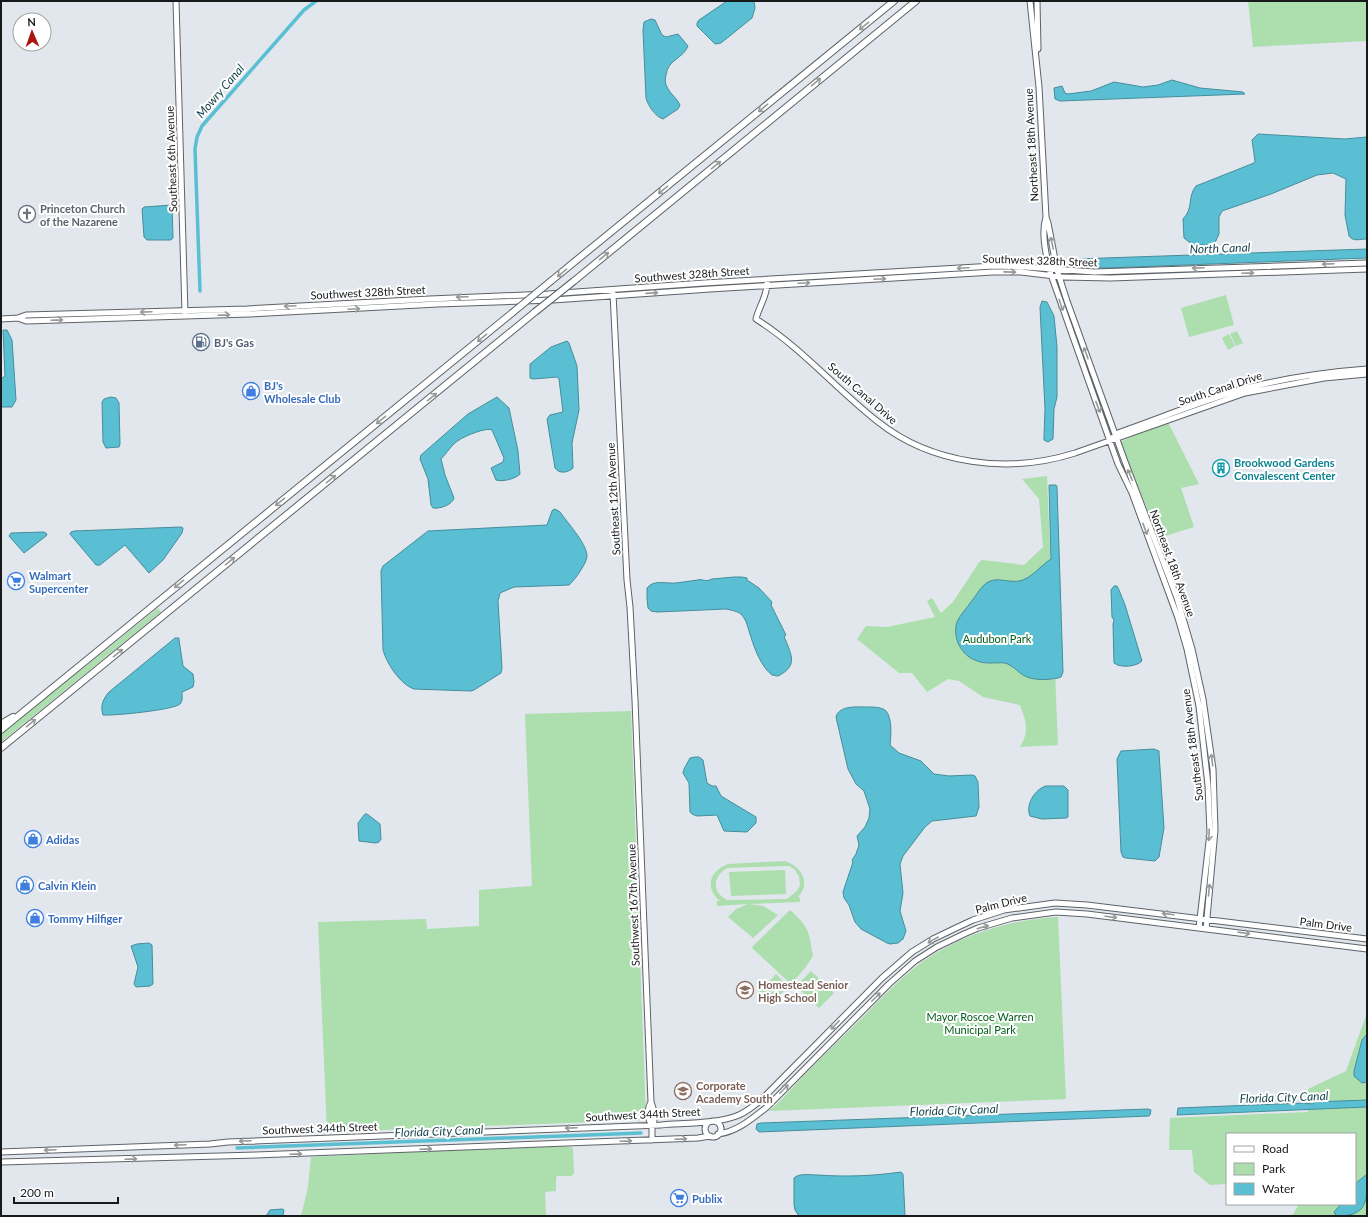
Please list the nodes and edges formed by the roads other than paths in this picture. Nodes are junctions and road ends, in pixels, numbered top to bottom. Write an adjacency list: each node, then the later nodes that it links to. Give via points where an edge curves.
1 (176, 1): 20 (street, Southeast 6th Avenue)
2 (894, 1): 32 (highway, one-way to 32, bridge)
3 (916, 1): 35 (highway, one-way to 3, bridge)
4 (1030, 1): 6 (street, Northeast 18th Avenue)
5 (1037, 1): 6 (street, Northeast 18th Avenue)
6 (1037, 72): 7 (street, Northeast 18th Avenue)
7 (1046, 217): 8 (street, Northeast 18th Avenue); 9 (street, Northeast 18th Avenue, one-way to 7)
8 (1046, 256): 9 (street); 11 (street, Northeast 18th Avenue)
9 (1054, 256): 13 (street, Northeast 18th Avenue)
10 (1367, 262): 14 (street, Southwest 328th Street, one-way to 14)
11 (1049, 269): 13 (street, Southwest 328th Street); 15 (street, Northeast 18th Avenue); 18 (street, Southwest 328th Street, one-way to 18, via 989,267)
12 (1367, 269): 17 (street, Southwest 328th Street, one-way to 12)
13 (1057, 270): 14 (street, Southwest 328th Street); 16 (street, Northeast 18th Avenue)
14 (1163, 270): 17 (street)
15 (1051, 275): 16 (street, Southwest 328th Street); 18 (street, Southwest 328th Street, one-way to 15, via 993,272); 23 (street, Northeast 18th Avenue, one-way to 23)
16 (1059, 276): 17 (street, Southwest 328th Street); 22 (street, Northeast 18th Avenue)
17 (1160, 276)
18 (767, 282): 19 (street, Southwest 328th Street); 29 (street, South Canal Drive, via 766,296 756,319 775,330 798,349 883,426 905,439 956,459 997,464 1023,464 1060,458)
19 (614, 293): 20 (street, Southwest 328th Street, via 539,301 249,314); 31 (street, Southeast 12th Avenue)
20 (185, 313): 21 (street, Southwest 328th Street, via 26,315)
21 (1, 319)
22 (1077, 330): 23 (street); 27 (street, Northeast 18th Avenue, one-way to 22)
23 (1073, 340): 25 (street, Northeast 18th Avenue)
24 (1367, 369): 28 (street, South Canal Drive, via 1330,372 1252,387)
25 (1085, 373): 27 (street); 29 (street, Northeast 18th Avenue, one-way to 29)
26 (1367, 374): 28 (street, South Canal Drive, via 1324,378 1253,392)
27 (1094, 376): 28 (street, Northeast 18th Avenue)
28 (1116, 436): 29 (street, South Canal Drive); 36 (street, Northeast 18th Avenue, one-way to 28, via 1215,830 1213,769 1203,699 1177,598)
29 (1110, 441): 30 (street, Northeast 18th Avenue, one-way to 30, via 1168,589)
30 (1194, 679): 36 (street, Southeast 18th Avenue, one-way to 36, via 1209,792 1210,833)
31 (635, 707): 44 (street, Southwest 167th Avenue, via 651,1102 654,1121)
32 (21, 714): 33 (highway); 34 (highway)
33 (1, 724)
34 (1, 730)
35 (1, 748)
36 (1203, 919): 37 (street, Southeast 18th Avenue); 38 (street, Northeast 18th Avenue); 39 (street, Palm Drive); 41 (street, Palm Drive, one-way to 41, via 1112,907 1055,904 1004,910 968,922 912,952 882,978 762,1099)
37 (1200, 928): 38 (street, Palm Drive); 42 (street, Palm Drive, one-way to 37, via 915,961 937,947 978,928 1012,918 1056,912)
38 (1206, 928): 40 (street, Palm Drive, one-way to 40)
39 (1367, 939)
40 (1367, 949)
41 (746, 1111): 42 (street); 43 (street, Palm Drive)
42 (752, 1119): 45 (street, Palm Drive, via 726,1133)
43 (712, 1121): 44 (street, Southwest 344th Street); 45 (street, via 720,1126); 46 (street, via 705,1128)
44 (652, 1125): 47 (street, Southwest 167th Avenue); 48 (street, Southwest 344th Street, one-way to 48)
45 (718, 1134): 46 (street)
46 (710, 1136): 47 (street, one-way to 46)
47 (652, 1140): 50 (street, one-way to 47)
48 (30, 1151): 49 (street, Southwest 344th Street); 50 (street)
49 (1, 1152)
50 (30, 1161): 51 (street)
51 (1, 1162)

